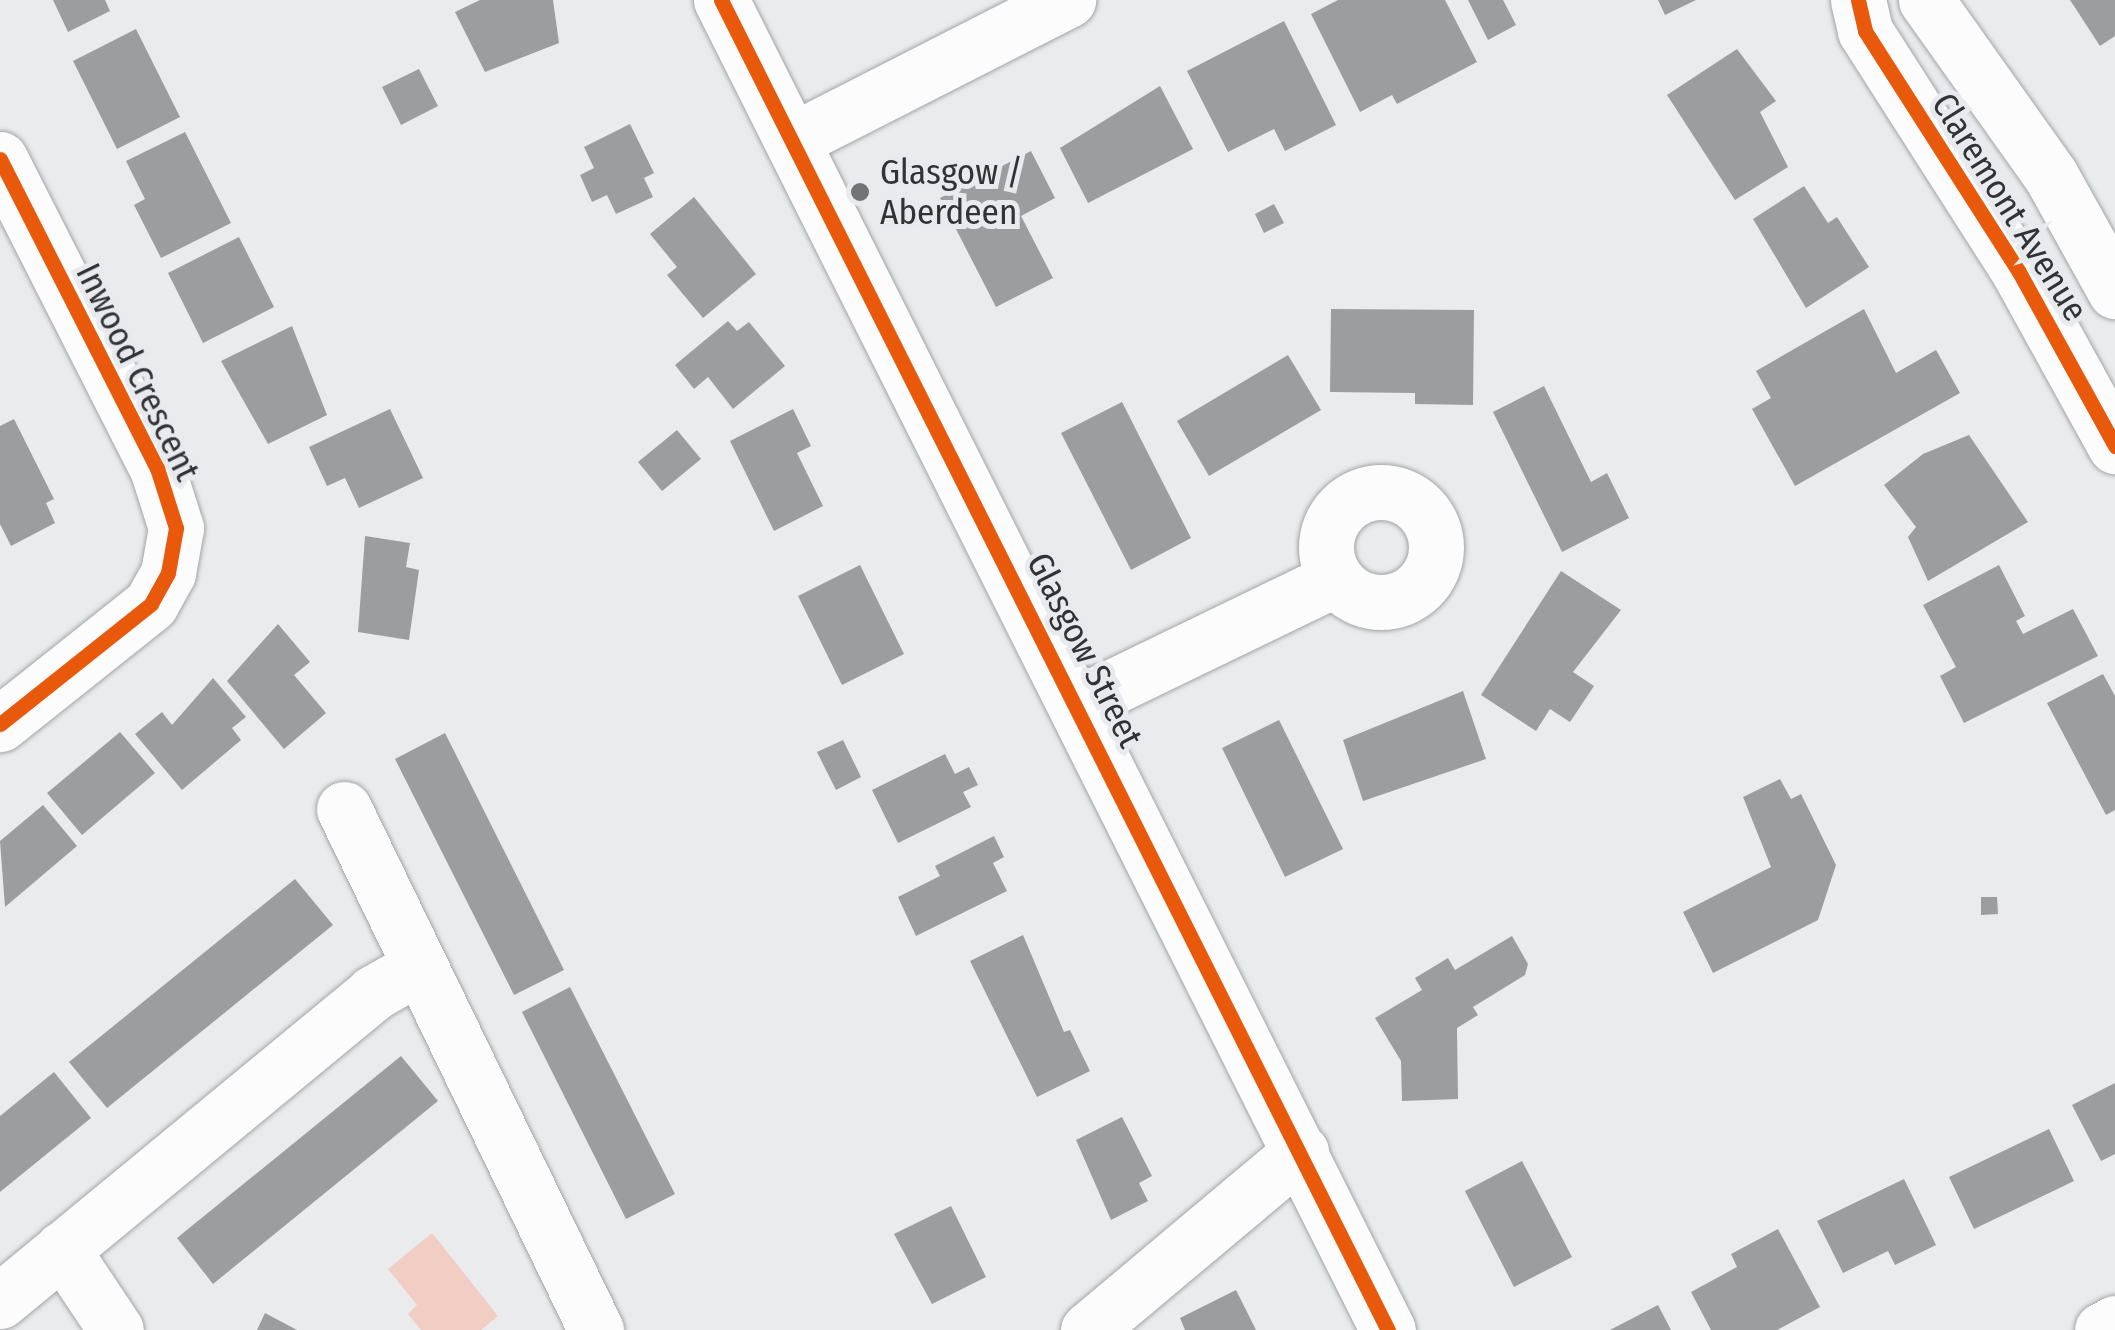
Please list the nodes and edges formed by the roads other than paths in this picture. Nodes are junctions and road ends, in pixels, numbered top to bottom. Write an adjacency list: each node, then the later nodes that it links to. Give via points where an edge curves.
1 (721, 0): 5 (street, Glasgow Street)
2 (1068, 0): 5 (street)
3 (1858, 0): 8 (street, Claremont Avenue, via 1864,31 2020,272)
4 (1926, 0): 7 (street, Claremont Avenue, via 2051,176)
5 (793, 140): 10 (street, Glasgow Street)
6 (0, 160): 11 (street, Inwood Crescent, via 157,468 176,528 168,574 151,604)
7 (2115, 291)
8 (2115, 446)
9 (1336, 578): 10 (street)
10 (1079, 704): 14 (street, Glasgow Street)
11 (0, 724)
12 (344, 809): 13 (street)
13 (419, 967): 15 (street, via 373,992); 19 (street)
14 (1300, 1151): 20 (street); 21 (street, Glasgow Street)
15 (62, 1249): 16 (street); 18 (street)
16 (0, 1301)
17 (2115, 1323): 22 (street)
18 (116, 1330)
19 (596, 1330)
20 (1088, 1330)
21 (1388, 1330)
22 (2102, 1330)

